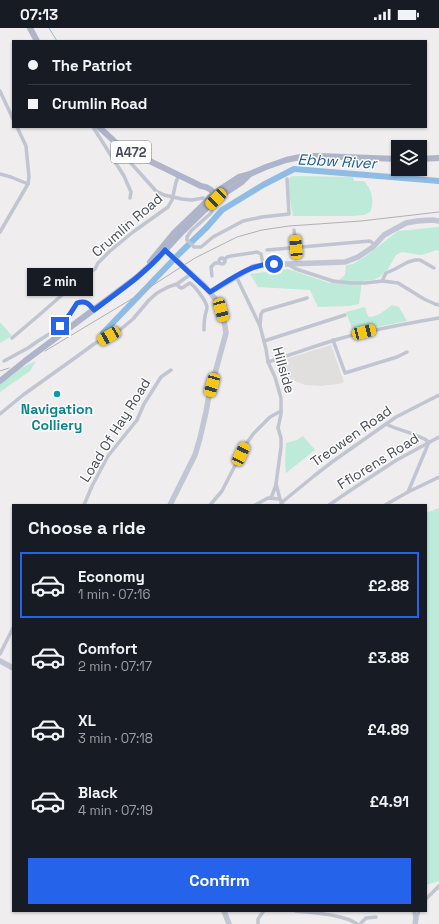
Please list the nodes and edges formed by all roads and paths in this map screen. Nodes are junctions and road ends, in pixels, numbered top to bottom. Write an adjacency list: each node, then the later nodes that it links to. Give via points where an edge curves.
1 (30, 28): 2 (main road)
2 (37, 40)
3 (0, 91): 4 (street)
4 (12, 117)
5 (17, 128): 16 (street, via 26,146 30,177)
6 (93, 128): 20 (street, via 124,176)
7 (100, 128): 14 (main road, A472, via 123,148)
8 (439, 158): 10 (main road)
9 (391, 159): 13 (main road, via 305,156 286,160)
10 (427, 159)
11 (129, 161): 21 (street, via 156,191)
12 (0, 174): 16 (street)
13 (250, 174): 18 (main road, via 239,177); 19 (main road, via 242,182)
14 (179, 175): 17 (main road, A472); 21 (street, Crumlin Road)
15 (287, 179): 23 (street, via 289,214 246,220 213,237 201,247 195,248 186,238)
16 (28, 184): 26 (street)
17 (204, 186): 18 (main road); 19 (main road, A472)
18 (225, 186): 19 (main road)
19 (213, 196): 29 (main road)
20 (130, 198)
21 (173, 198): 22 (street); 47 (street, Crumlin Road, via 168,207 110,251 98,263 96,269 85,275)
22 (203, 198)
23 (212, 211)
24 (439, 221): 27 (main road, via 406,223 384,235)
25 (294, 230): 28 (street)
26 (0, 232)
27 (375, 245): 28 (street, via 370,241); 32 (main road, via 358,257 345,262)
28 (296, 247): 30 (street)
29 (164, 248): 34 (main road, bridge); 42 (main road, via 146,270)
30 (267, 250)
31 (263, 264): 32 (main road); 35 (street, via 261,254 257,252 230,256 223,264 211,267); 36 (main road)
32 (289, 264): 37 (street, via 296,269 332,281)
33 (434, 268): 37 (street, via 415,260 386,273)
34 (191, 274): 38 (street); 39 (main road)
35 (212, 276)
36 (236, 276): 39 (main road); 45 (street, Hillside)
37 (382, 281): 41 (street, via 398,283)
38 (177, 284): 46 (street, via 182,288 192,284 207,304); 57 (street, via 157,292 121,329 94,344)
39 (210, 292): 67 (main road, via 221,310 226,333 196,449)
40 (307, 298): 45 (street, via 263,311)
41 (439, 305)
42 (94, 310): 51 (street, via 84,302 77,303 66,320 54,331); 54 (main road)
43 (345, 315): 49 (street)
44 (439, 318): 48 (street)
45 (260, 326): 49 (street, Hillside)
46 (204, 330)
47 (12, 338)
48 (334, 340): 50 (street, via 345,373); 52 (street)
49 (264, 341): 52 (street, Hillside)
50 (407, 352)
51 (4, 361)
52 (268, 362): 56 (street, Hillside, via 281,398)
53 (171, 370): 66 (street, Load Of Hay Road, via 161,377 137,420 108,456)
54 (0, 381)
55 (439, 395): 58 (street, Treowen Road)
56 (281, 411): 62 (street, Hillside, via 278,428 282,447); 68 (street, via 270,417 254,432 225,486)
57 (0, 414)
58 (386, 424): 60 (street); 65 (street, Treowen Road)
59 (439, 437): 60 (street, Fflorens Road)
60 (429, 442): 63 (street); 70 (street, Fflorens Road, via 395,461)
61 (439, 477): 63 (street)
62 (276, 484): 64 (street); 65 (street, Hillside)
63 (408, 492): 71 (street)
64 (271, 498): 65 (street); 69 (street)
65 (281, 502)
66 (84, 504)
67 (170, 504)
68 (211, 504)
69 (257, 504)
70 (330, 504)
71 (387, 504)
72 (12, 630): 73 (street)
73 (0, 654)
74 (0, 661): 75 (main road)
75 (12, 667)
76 (439, 886): 77 (street)
77 (427, 898)
78 (224, 912): 86 (main road)
79 (263, 912): 87 (street, via 258,919)
80 (309, 912): 83 (street)
81 (414, 912): 85 (street)
82 (419, 912): 85 (street)
83 (322, 913): 88 (street, via 352,920)
84 (376, 917): 89 (street, via 366,918)
85 (416, 922)
86 (229, 924)
87 (258, 924)
88 (357, 924)
89 (360, 924)

